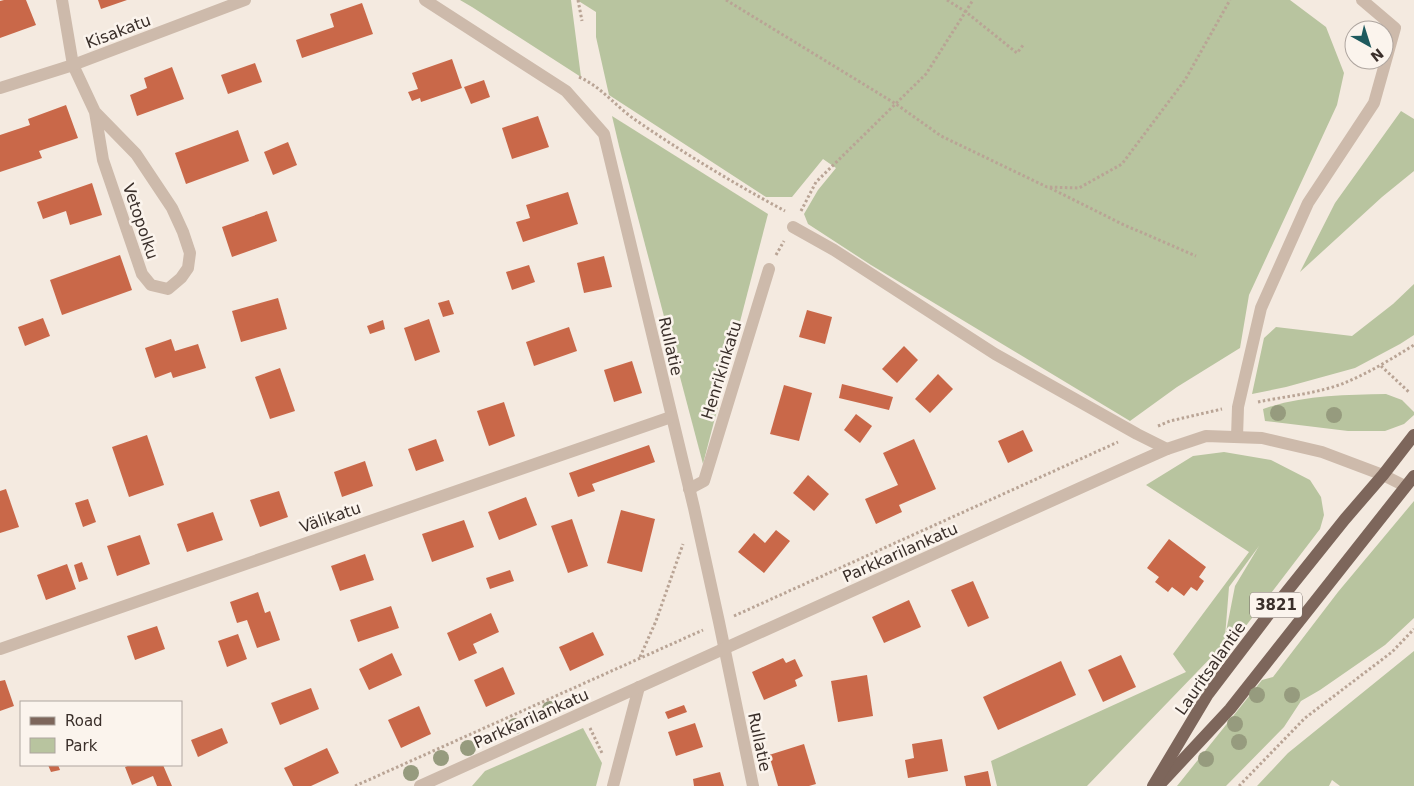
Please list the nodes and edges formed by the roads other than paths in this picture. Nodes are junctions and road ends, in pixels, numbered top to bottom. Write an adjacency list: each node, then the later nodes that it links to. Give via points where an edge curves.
1 (52, 0): 5 (street)
2 (245, 0): 6 (street, Kisakatu)
3 (425, 0): 11 (street, Rullatie, via 566,91 604,134)
4 (1362, 0): 13 (street, via 1395,28 1374,103 1308,203 1261,308 1238,407)
5 (63, 6): 6 (street, Vetopolku)
6 (73, 65): 7 (street, Kisakatu); 8 (street, Vetopolku)
7 (0, 88)
8 (95, 112): 8 (street, Vetopolku, via 103,160 142,274 151,285 168,289 188,268 190,253 183,232 172,208 136,154)
9 (795, 222): 14 (street, via 994,354)
10 (768, 269): 18 (street, Henrikinkatu, via 704,481)
11 (671, 417): 18 (street, Rullatie); 19 (street, Välikatu)
12 (1414, 435): 15 (main road, Lauritsalantie / 3821)
13 (1238, 437): 14 (street, Parkkarilankatu, via 1206,436); 15 (street, Parkkarilankatu, via 1262,438 1322,452)
14 (1167, 449): 20 (street, Parkkarilankatu)
15 (1383, 475): 17 (street, Parkkarilankatu); 25 (main road, Lauritsalantie / 3821, via 1208,694)
16 (1414, 476): 17 (main road, 3821)
17 (1405, 486): 26 (main road, 3821, via 1230,709)
18 (689, 489): 20 (street, Rullatie)
19 (0, 648)
20 (724, 649): 21 (street, Parkkarilankatu); 24 (street, Rullatie)
21 (639, 687): 22 (street); 23 (street, Parkkarilankatu)
22 (614, 782)
23 (420, 786)
24 (753, 786)
25 (1153, 786)
26 (1158, 786)

